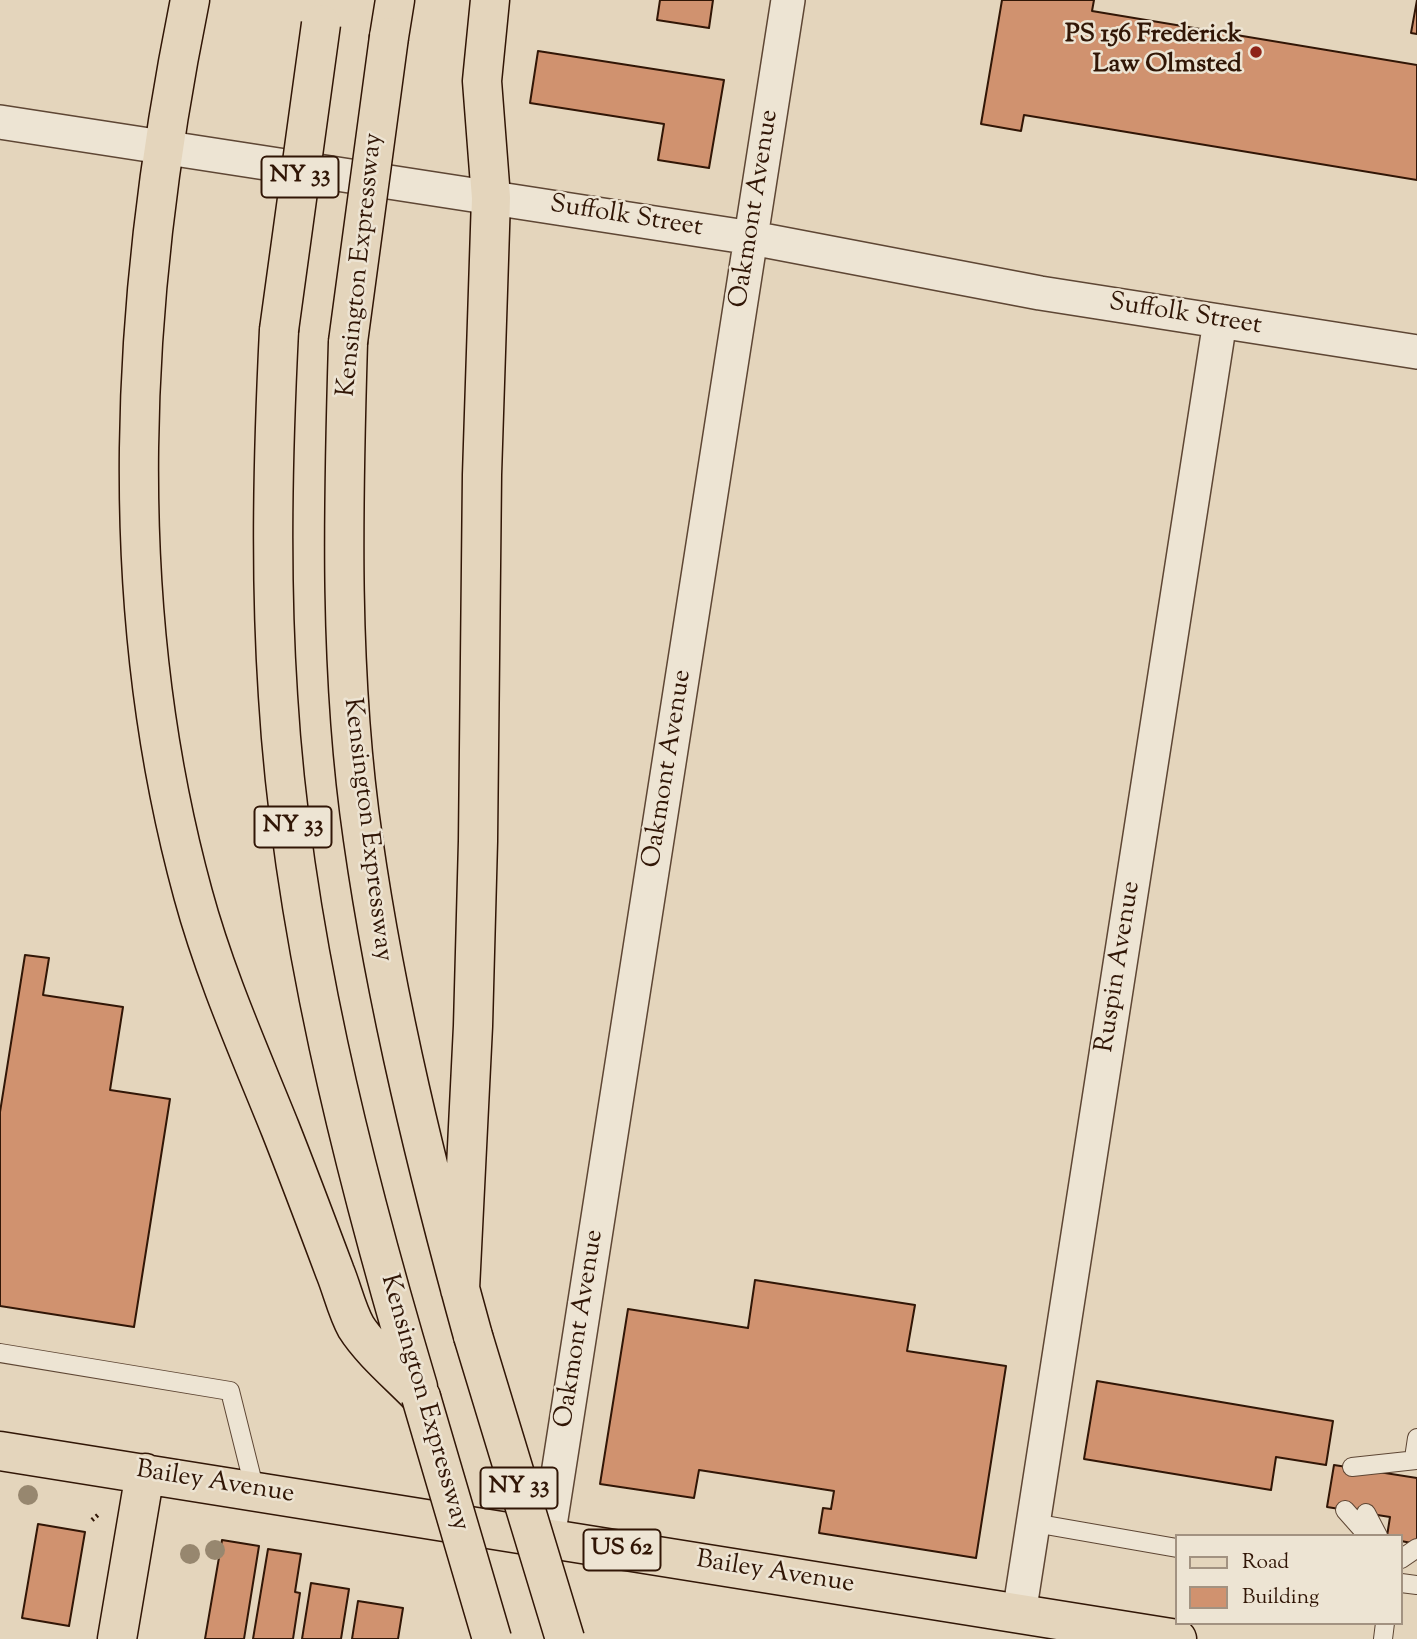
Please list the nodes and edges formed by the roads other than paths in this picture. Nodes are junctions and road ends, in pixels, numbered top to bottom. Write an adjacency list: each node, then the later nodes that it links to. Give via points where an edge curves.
1 (190, 0): 7 (main road)
2 (395, 0): 12 (main road, Kensington Expressway / NY 33, bridge, via 348,342 342,559 348,686 362,837 389,999)
3 (489, 0): 8 (main road, via 482,81)
4 (788, 0): 9 (street, Oakmont Avenue)
5 (323, 12): 14 (main road, Kensington Expressway / NY 33, bridge, via 279,330 272,515 278,698 300,889 343,1115)
6 (0, 122): 7 (street, Suffolk Street)
7 (165, 147): 8 (street, Suffolk Street); 14 (main road, via 149,263 139,433 138,553 149,669 170,793 193,894 224,994 356,1327)
8 (491, 198): 9 (street, Suffolk Street); 12 (main road, via 474,1026)
9 (752, 238): 10 (street, Suffolk Street, via 1040,293); 27 (street, Oakmont Avenue)
10 (1220, 321): 11 (street, Suffolk Street); 24 (street, Ruspin Avenue)
11 (1417, 352)
12 (460, 1289): 33 (main road, Kensington Expressway / NY 33, bridge)
13 (0, 1353): 21 (lane, via 230,1391)
14 (421, 1397): 32 (main road, Kensington Expressway / NY 33, bridge)
15 (1417, 1438): 17 (lane)
16 (0, 1451): 20 (main road, Bailey Avenue / US 62)
17 (1416, 1459): 18 (lane); 19 (lane)
18 (1352, 1467)
19 (1374, 1471)
20 (145, 1474): 21 (main road, Bailey Avenue / US 62); 31 (main road)
21 (256, 1490): 27 (main road, Bailey Avenue / US 62)
22 (1345, 1510): 25 (lane)
23 (1366, 1513): 26 (lane)
24 (1034, 1523): 28 (lane); 29 (street, Ruspin Avenue)
25 (1366, 1534)
26 (1377, 1534)
27 (548, 1538): 29 (main road, Bailey Avenue / US 62)
28 (1176, 1548)
29 (1019, 1614): 30 (main road, Bailey Avenue / US 62)
30 (1098, 1633): 34 (main road, Bailey Avenue / US 62)
31 (117, 1639)
32 (492, 1639)
33 (565, 1639)
34 (1177, 1639)

